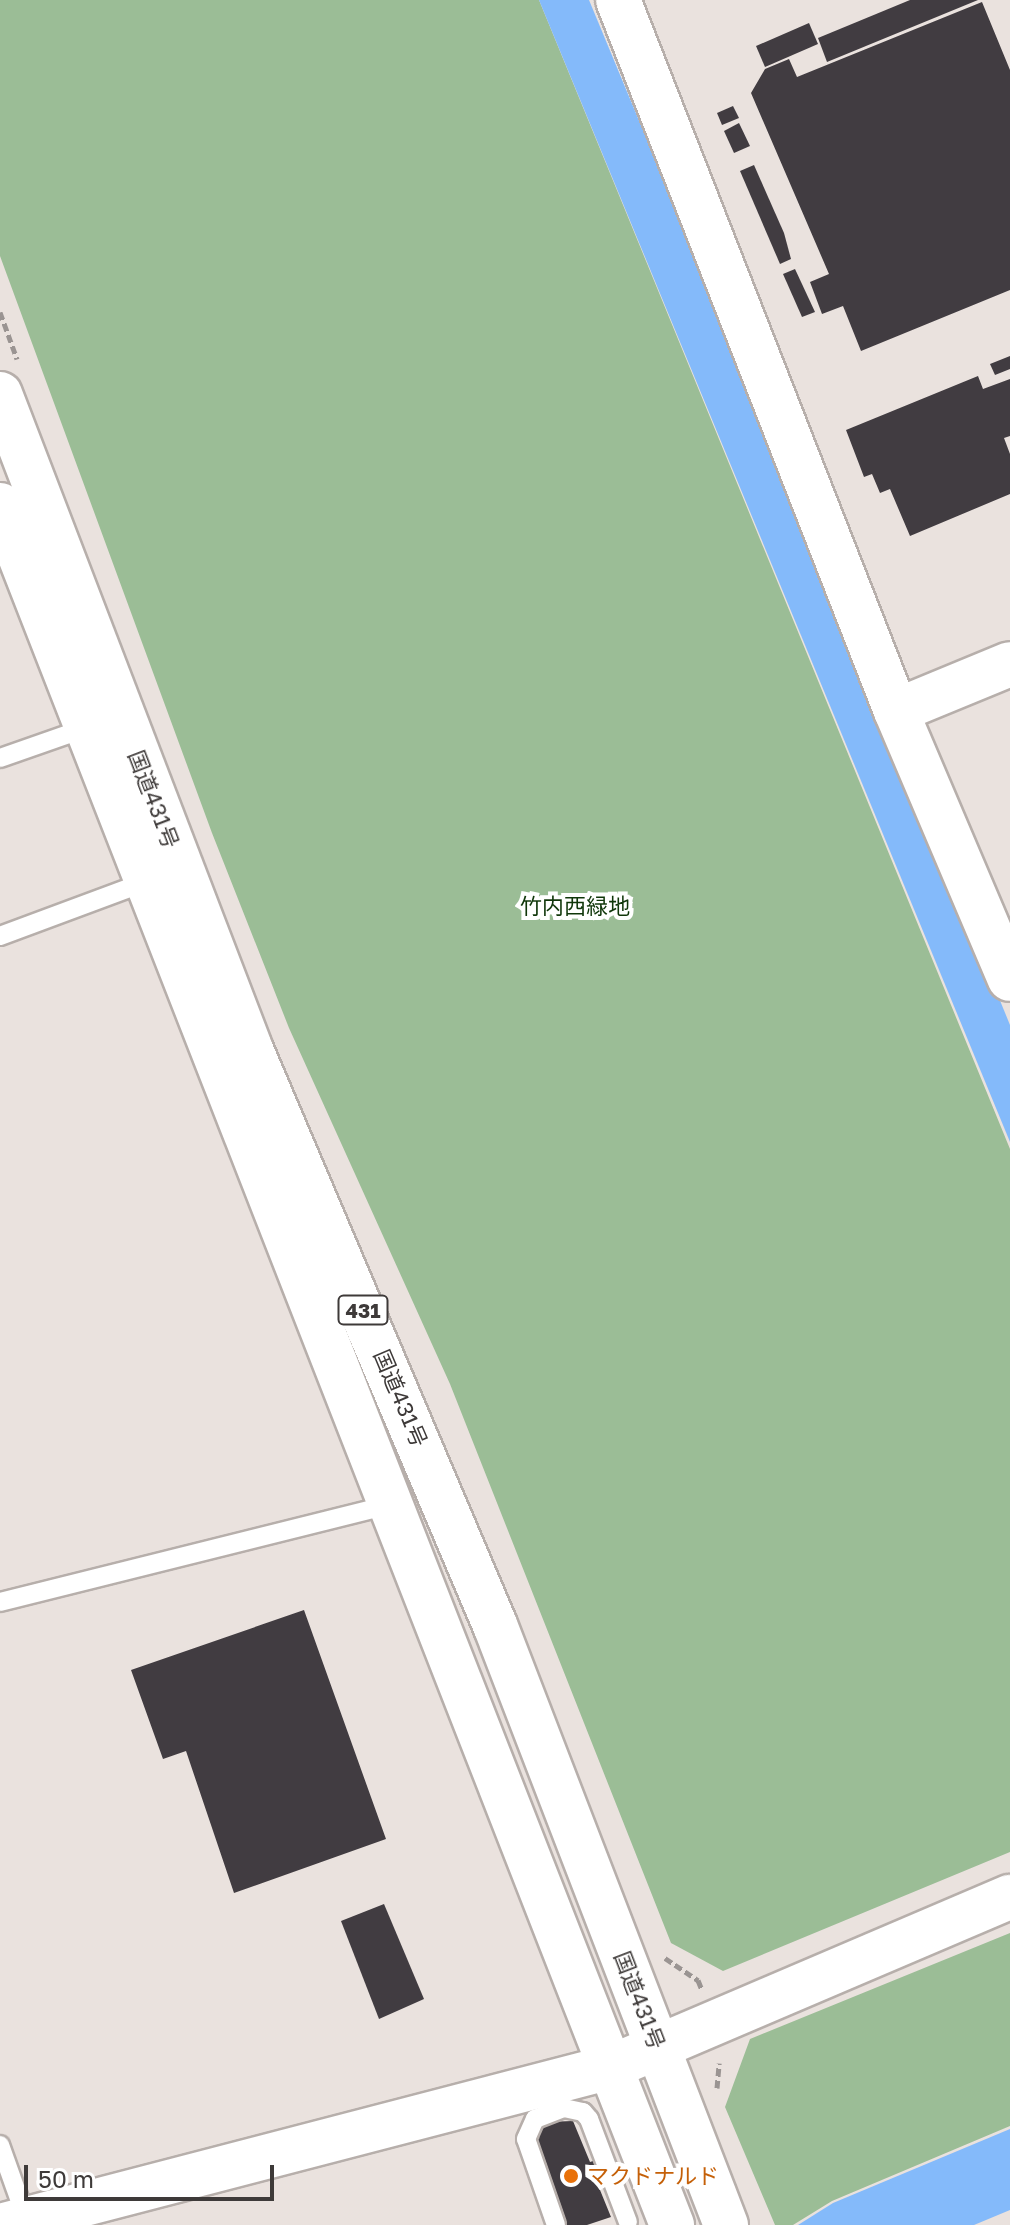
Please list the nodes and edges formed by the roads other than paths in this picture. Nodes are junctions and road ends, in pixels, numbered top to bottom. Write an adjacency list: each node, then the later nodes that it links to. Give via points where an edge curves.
1 (618, 0): 6 (main road)
2 (0, 394): 15 (main road, 国道431号 / 431, via 251,1050 467,1556)
3 (0, 505): 4 (main road, 国道431号 / 431)
4 (12, 574): 7 (main road, 国道431号 / 431)
5 (1010, 664): 6 (main road)
6 (896, 711): 11 (main road)
7 (86, 728): 8 (lane); 9 (main road, 国道431号 / 431)
8 (0, 758)
9 (145, 882): 10 (lane); 12 (main road, 国道431号 / 431)
10 (0, 936)
11 (1010, 979)
12 (390, 1505): 13 (lane); 16 (main road, 国道431号 / 431)
13 (0, 1602)
14 (1010, 1897): 15 (main road)
15 (659, 2048): 16 (main road); 21 (main road, 国道431号 / 431)
16 (611, 2067): 18 (main road, 国道431号 / 431); 19 (main road)
17 (0, 2145): 19 (lane)
18 (646, 2219): 20 (lane, via 589,2119 564,2108 535,2119 526,2139)
19 (20, 2223)
20 (556, 2225)
21 (726, 2225)

